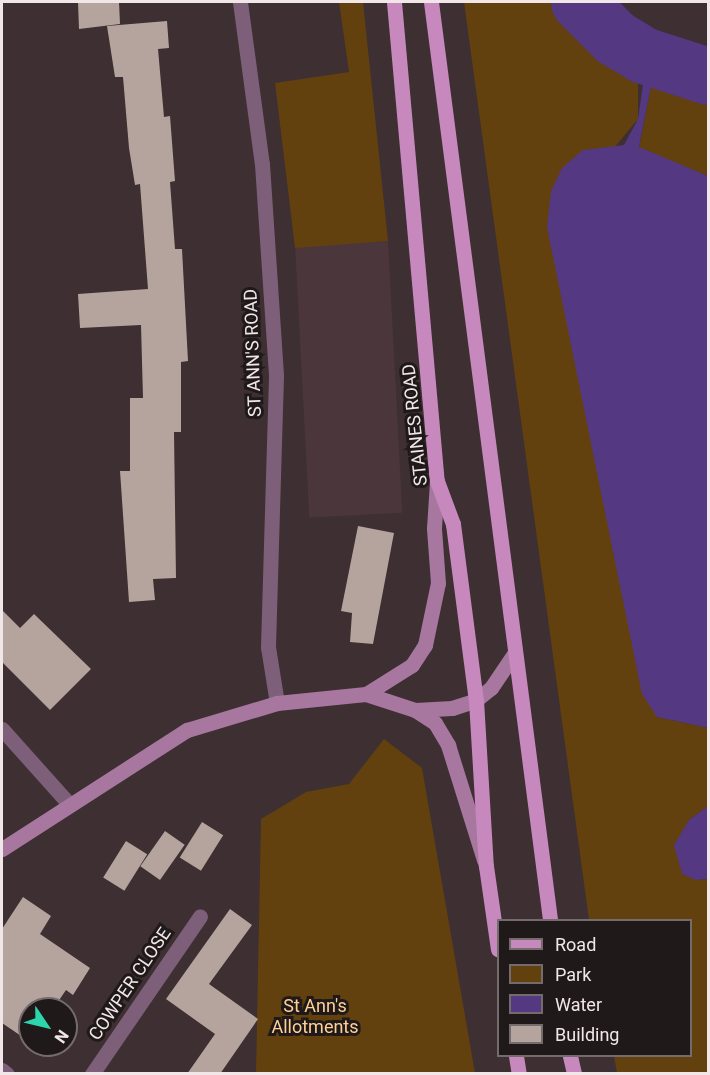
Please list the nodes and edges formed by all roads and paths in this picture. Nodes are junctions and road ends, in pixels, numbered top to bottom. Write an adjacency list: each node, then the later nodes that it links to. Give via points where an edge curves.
1 (240, 2): 8 (street, ST ANN'S ROAD, via 262,164 276,376 268,646)
2 (394, 2): 4 (main road, STAINES ROAD)
3 (431, 2): 5 (main road)
4 (437, 481): 6 (main road, via 434,528 438,583 425,645 412,665); 7 (main road, STAINES ROAD, via 453,524)
5 (514, 654): 7 (main road, via 491,688); 15 (main road)
6 (366, 694): 8 (main road); 9 (main road)
7 (476, 700): 9 (main road, via 452,708); 13 (main road, STAINES ROAD)
8 (277, 704): 11 (main road, via 187,730)
9 (416, 710): 13 (main road, via 435,723 448,746)
10 (2, 729): 11 (street)
11 (69, 804): 12 (main road)
12 (2, 849)
13 (486, 866): 16 (main road, STAINES ROAD)
14 (200, 916): 21 (street, COWPER CLOSE)
15 (550, 919)
16 (497, 942)
17 (516, 1057): 22 (main road)
18 (570, 1057): 23 (main road)
19 (2, 1070): 20 (street)
20 (7, 1074)
21 (92, 1074)
22 (519, 1074)
23 (574, 1074)

